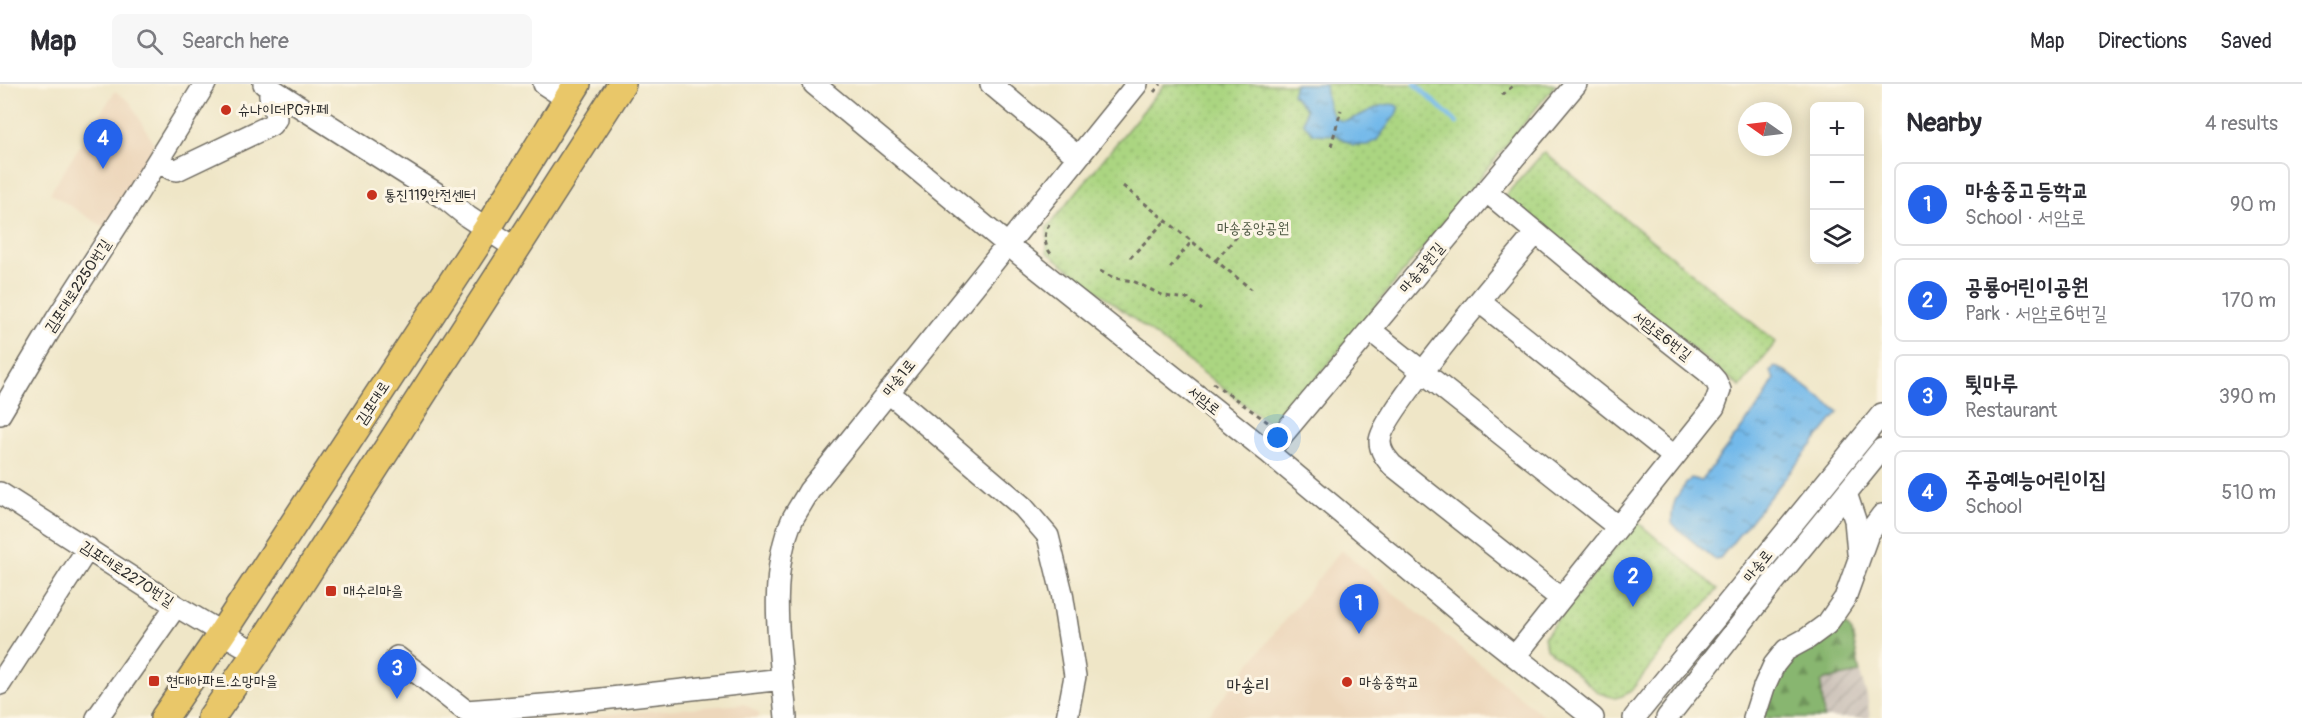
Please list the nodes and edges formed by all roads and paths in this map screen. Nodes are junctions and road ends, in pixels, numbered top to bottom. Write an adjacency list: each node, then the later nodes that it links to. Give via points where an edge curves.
1 (205, 84): 16 (street, 김포대로2250번길)
2 (544, 84): 11 (street)
3 (622, 84): 26 (main road)
4 (814, 84): 25 (street, 서암로)
5 (991, 84): 15 (street)
6 (1161, 84): 10 (path)
7 (1515, 84): 12 (path)
8 (1576, 84): 18 (street, 마송공원길)
9 (267, 86): 16 (street, via 268,99 276,112 271,125 177,170); 22 (street)
10 (1145, 89): 15 (street, 마송1로)
11 (572, 91): 22 (main road, 김포대로)
12 (1502, 95)
13 (1340, 112): 14 (path)
14 (1331, 146)
15 (1078, 157): 25 (street, 마송1로)
16 (158, 160): 39 (street, 김포대로2250번길)
17 (1123, 186): 20 (path)
18 (1486, 191): 23 (street, 서암로6번길); 35 (street, 마송공원길)
19 (1056, 216): 28 (path, via 1044,238)
20 (1166, 220): 24 (path); 27 (path)
21 (1247, 225): 29 (path)
22 (487, 229): 26 (street); 53 (main road, 김포대로)
23 (1536, 233): 33 (street); 44 (street, 서암로6번길, via 1716,381 1720,390 1714,407)
24 (1192, 242): 29 (path); 30 (path)
25 (1008, 245): 38 (street, 마송1로); 43 (street, 서암로)
26 (517, 249): 54 (main road)
27 (1131, 258)
28 (1057, 260)
29 (1216, 260): 32 (path)
30 (1170, 268)
31 (1100, 271): 34 (path, via 1164,296 1188,299)
32 (1251, 289)
33 (1480, 302): 36 (street); 44 (street)
34 (1202, 310)
35 (1370, 330): 36 (street); 43 (street, 마송공원길)
36 (1423, 373): 48 (street); 51 (street, via 1386,423 1380,440 1383,454)
37 (1207, 378): 41 (path, via 1265,421)
38 (888, 392): 57 (street, 마송1로, via 809,491 793,519 781,561 777,597); 63 (street, via 1023,507 1048,536 1075,676)
39 (0, 414)
40 (1882, 414): 65 (street, 마송로)
41 (1274, 423)
42 (1882, 450): 46 (street, 마송로)
43 (1268, 452): 55 (street, 서암로)
44 (1673, 456): 48 (street, 서암로6번길)
45 (0, 493): 49 (street, 김포대로2270번길)
46 (1846, 493): 50 (street, via 1855,520); 66 (street, 마송로)
47 (1882, 515): 50 (street, via 1868,534)
48 (1617, 527): 51 (street, 서암로6번길)
49 (88, 548): 52 (street, 김포대로2270번길); 58 (street)
50 (1859, 562): 67 (street, via 1845,598 1827,624 1786,650 1774,666)
51 (1560, 598): 55 (street, 서암로6번길)
52 (176, 606): 53 (street, 김포대로2270번길); 59 (street)
53 (222, 633): 54 (street, 김포대로2270번길); 60 (main road, 김포대로)
54 (256, 653): 61 (main road)
55 (1516, 655): 64 (street, 서암로)
56 (397, 657): 57 (street, via 466,711)
57 (783, 679): 62 (street, 마송1로)
58 (0, 684)
59 (97, 718)
60 (164, 718)
61 (211, 718)
62 (786, 718)
63 (1067, 718)
64 (1593, 718)
65 (1634, 718)
66 (1667, 718)
67 (1754, 718)

